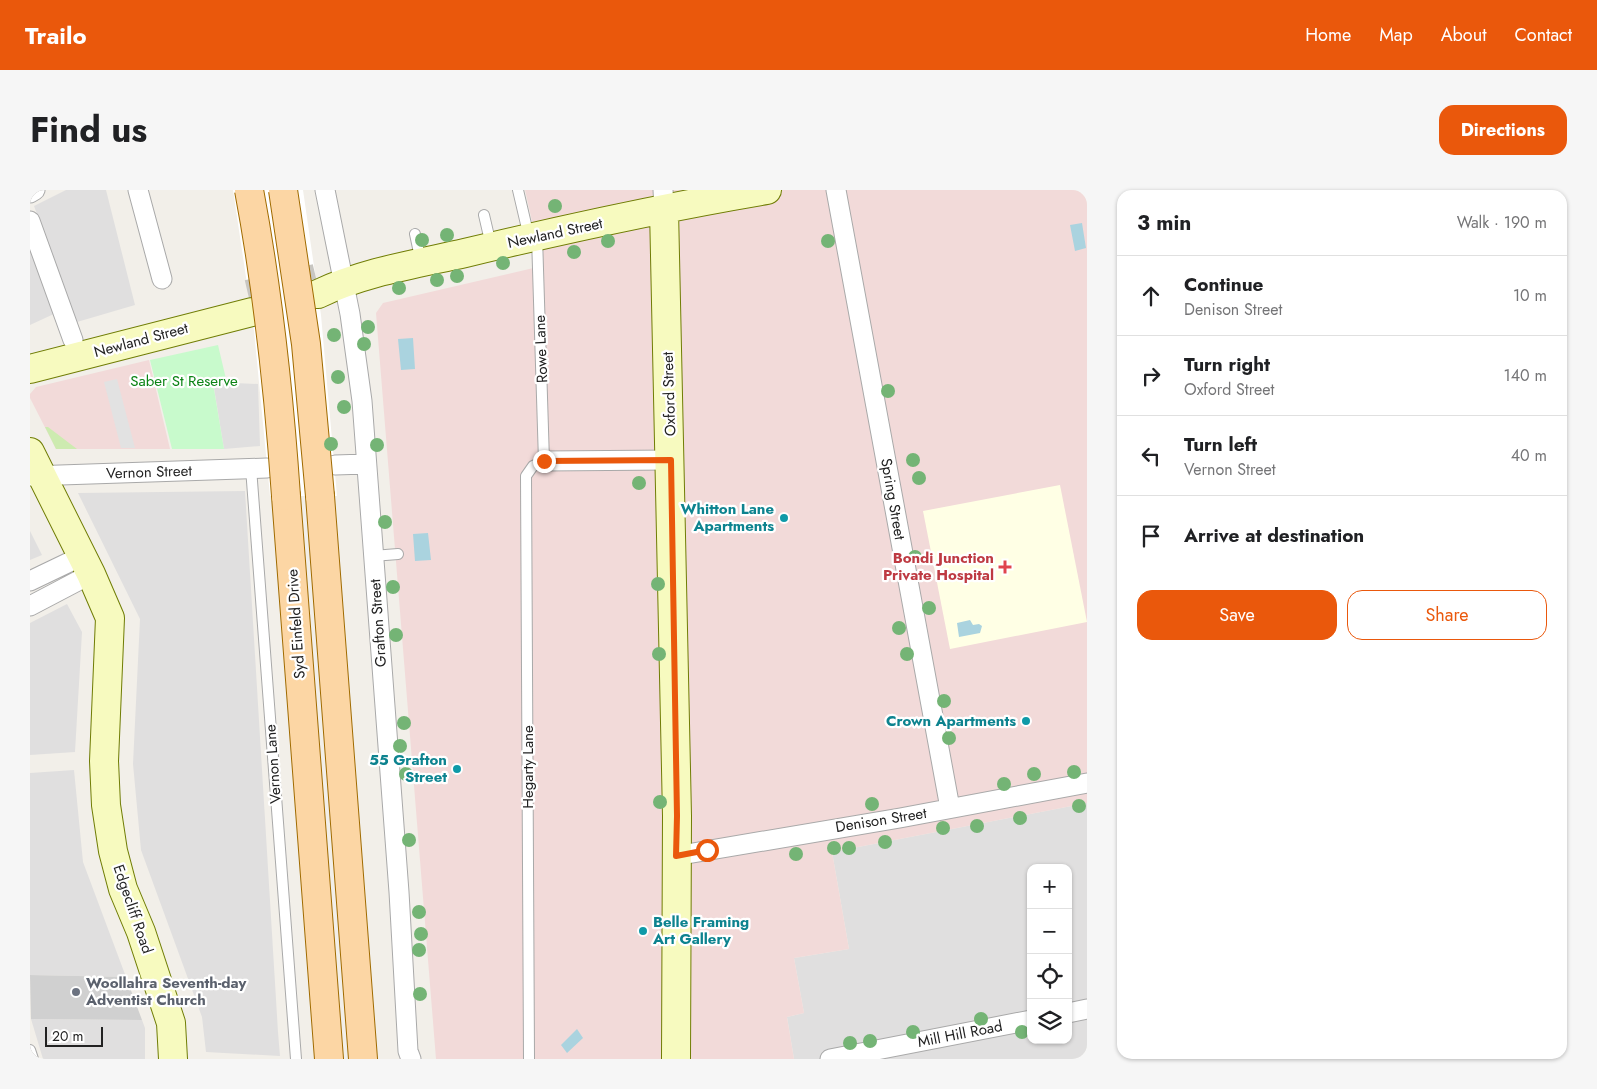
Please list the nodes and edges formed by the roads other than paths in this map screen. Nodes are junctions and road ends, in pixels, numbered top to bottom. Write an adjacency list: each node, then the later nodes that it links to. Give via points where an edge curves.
1 (35, 190): 9 (street)
2 (138, 190): 17 (street)
3 (248, 190): 45 (main road, Syd Einfeld Drive, bridge, via 272,339 281,425)
4 (284, 190): 46 (main road, bridge, via 306,344 320,496)
5 (325, 190): 18 (street, Grafton Street)
6 (518, 190): 14 (lane, Rowe Lane)
7 (767, 190): 10 (street, Newland Street)
8 (836, 190): 36 (street, Spring Street)
9 (30, 193)
10 (663, 200): 14 (street, Newland Street); 24 (street, Oxford Street)
11 (484, 215): 15 (lane)
12 (30, 221): 20 (street)
13 (415, 234): 16 (lane)
14 (533, 238): 15 (street, Newland Street); 25 (lane, Rowe Lane)
15 (492, 246): 16 (street, Newland Street)
16 (421, 263): 18 (street, Newland Street)
17 (162, 279)
18 (344, 282): 19 (street, Newland Street); 26 (street, Grafton Street, via 362,401)
19 (317, 286)
20 (73, 340): 21 (street, Newland Street); 22 (street, Newland Street, via 250,303)
21 (30, 352)
22 (30, 369)
23 (30, 452): 29 (street, Edgecliff Road)
24 (671, 460): 25 (street); 37 (street, Oxford Street)
25 (544, 461): 48 (lane, Hegarty Lane, via 533,466 526,476)
26 (366, 464): 27 (street); 31 (street, Grafton Street)
27 (335, 465)
28 (259, 468): 29 (street, Vernon Street); 44 (lane, Vernon Lane)
29 (34, 478): 32 (street, Edgecliff Road)
30 (398, 554): 31 (lane)
31 (373, 556): 47 (street, Grafton Street)
32 (81, 568): 33 (street); 34 (street); 43 (street, Edgecliff Road, via 110,618 104,761 113,851 171,1023)
33 (30, 581)
34 (30, 606)
35 (1087, 783): 36 (street, Denison Street)
36 (950, 808): 37 (street, Denison Street)
37 (676, 856): 49 (street, Oxford Street)
38 (1087, 1009): 39 (street)
39 (1072, 1012)
40 (1027, 1021): 50 (street, Mill Hill Road)
41 (30, 1050): 42 (lane)
42 (33, 1059)
43 (173, 1059)
44 (296, 1059)
45 (328, 1059)
46 (363, 1059)
47 (411, 1059)
48 (530, 1059)
49 (676, 1059)
50 (830, 1059)

